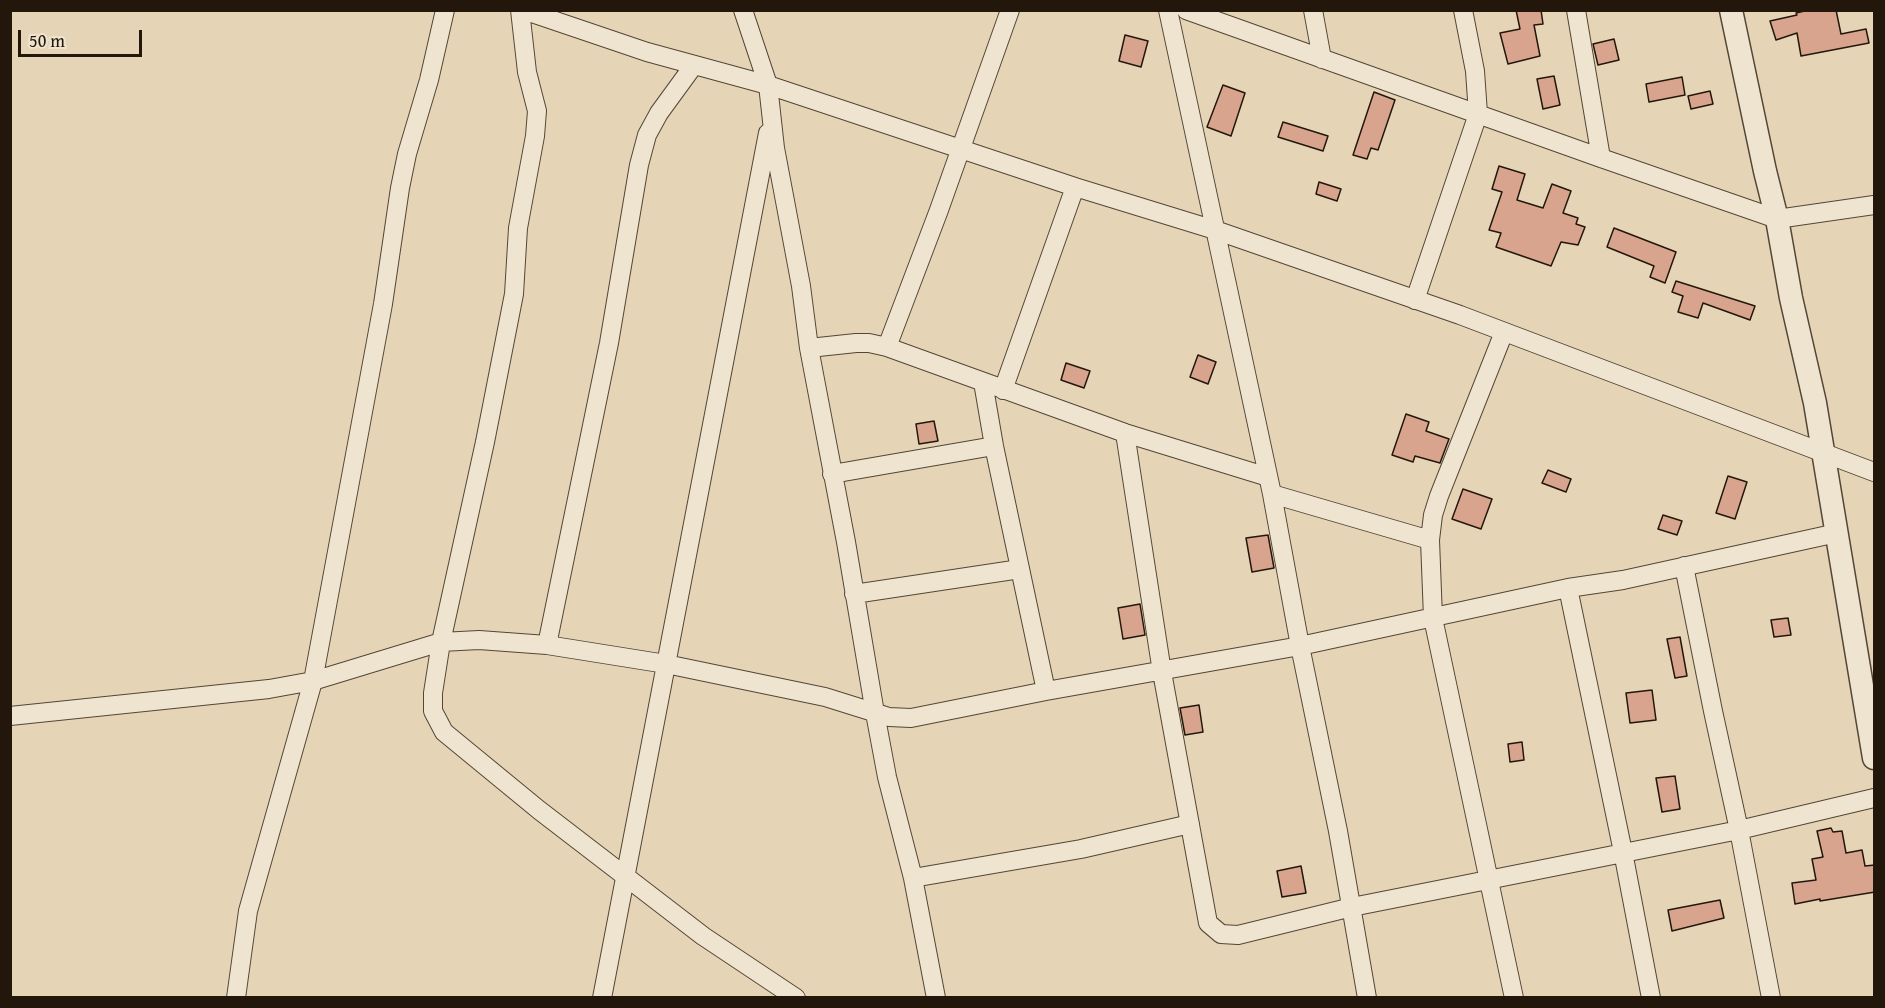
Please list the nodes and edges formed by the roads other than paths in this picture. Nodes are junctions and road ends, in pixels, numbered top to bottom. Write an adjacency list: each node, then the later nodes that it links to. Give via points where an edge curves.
1 (446, 10): 47 (street, via 407,154)
2 (522, 10): 12 (street); 41 (street, via 527,72 537,111 535,136 518,228 514,294 503,356)
3 (742, 10): 13 (street)
4 (1010, 10): 16 (street)
5 (1168, 10): 21 (street)
6 (1186, 10): 11 (street)
7 (1313, 10): 11 (street)
8 (1463, 10): 14 (street, via 1475,71)
9 (1576, 10): 17 (street)
10 (1731, 10): 20 (street)
11 (1322, 59): 14 (street)
12 (694, 65): 13 (street); 42 (street, via 659,113 647,135 639,165 609,343)
13 (768, 85): 15 (street); 16 (street)
14 (1478, 114): 17 (street); 22 (street)
15 (771, 116): 25 (street); 44 (street)
16 (961, 148): 18 (street); 24 (street)
17 (1601, 158): 20 (street)
18 (1075, 188): 21 (street); 27 (street)
19 (1875, 205): 20 (street)
20 (1778, 219): 30 (street)
21 (1215, 230): 22 (street); 33 (street)
22 (1415, 300): 23 (street)
23 (1504, 332): 30 (street); 35 (street, via 1439,496)
24 (887, 347): 25 (street, via 856,343); 26 (street)
25 (809, 348): 32 (street)
26 (983, 382): 27 (street); 29 (street)
27 (1004, 390): 28 (street)
28 (1125, 433): 33 (street); 46 (street)
29 (994, 446): 32 (street); 37 (street)
30 (1824, 455): 31 (street); 34 (street)
31 (1875, 472)
32 (832, 474): 39 (street)
33 (1270, 485): 35 (street); 43 (street)
34 (1837, 533): 36 (street); 45 (street)
35 (1430, 540): 40 (street)
36 (1684, 566): 38 (street); 54 (street)
37 (1020, 569): 39 (street); 48 (street)
38 (1568, 588): 40 (street); 55 (street)
39 (854, 594): 49 (street)
40 (1433, 618): 43 (street); 58 (street)
41 (441, 642): 42 (street, via 479,640); 47 (street); 56 (street, via 433,711 444,732)
42 (547, 645): 44 (street)
43 (1300, 646): 46 (street); 59 (street)
44 (666, 664): 49 (street, via 825,697); 56 (street)
45 (1866, 664): 51 (street)
46 (1162, 672): 48 (street); 53 (street)
47 (313, 681): 50 (street, via 250,692); 60 (street, via 248,911)
48 (1046, 691): 49 (street, via 911,718)
49 (875, 713): 57 (street)
50 (10, 716)
51 (1875, 758)
52 (1875, 798): 54 (street)
53 (1191, 824): 57 (street, via 1082,849); 59 (street, via 1208,923 1221,934 1238,935)
54 (1739, 830): 55 (street); 67 (street)
55 (1623, 852): 58 (street); 66 (street)
56 (625, 877): 61 (street); 62 (street, via 703,936)
57 (913, 878): 63 (street)
58 (1489, 879): 59 (street); 65 (street)
59 (1352, 906): 64 (street)
60 (236, 998)
61 (602, 998)
62 (796, 998)
63 (936, 998)
64 (1367, 998)
65 (1514, 998)
66 (1651, 998)
67 (1771, 998)

